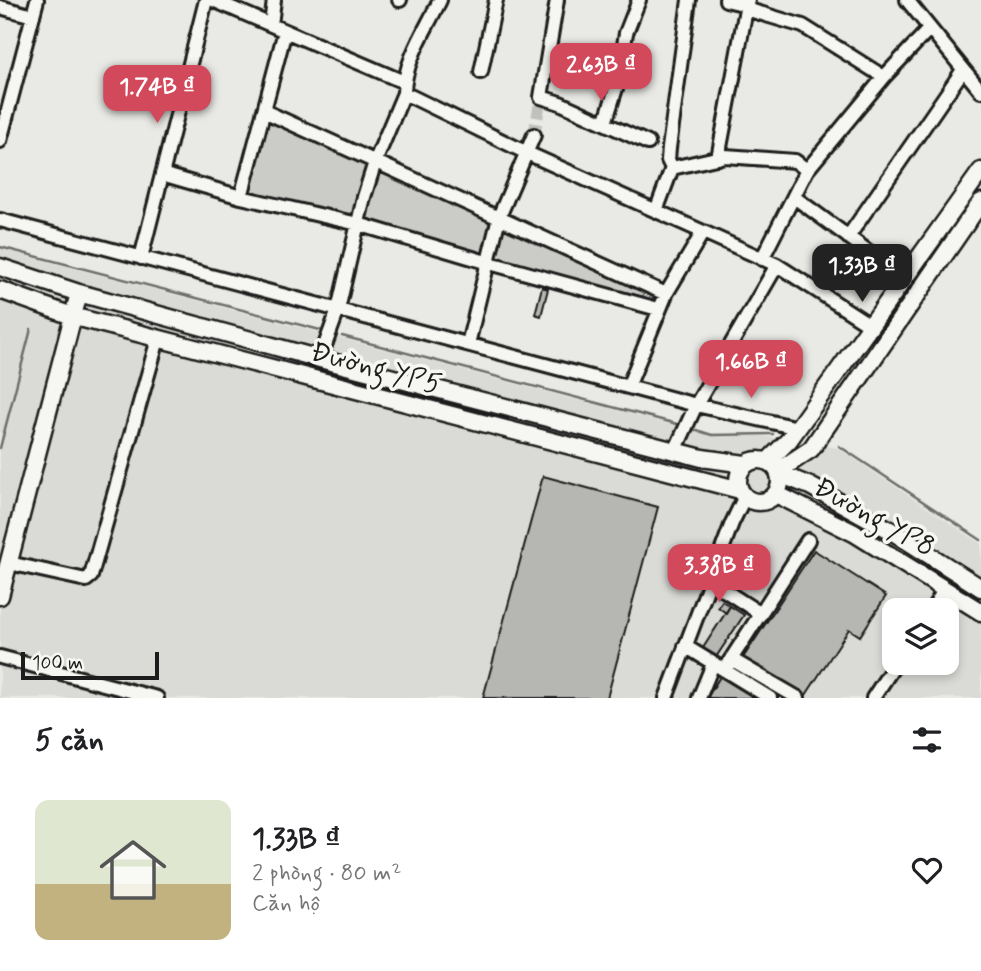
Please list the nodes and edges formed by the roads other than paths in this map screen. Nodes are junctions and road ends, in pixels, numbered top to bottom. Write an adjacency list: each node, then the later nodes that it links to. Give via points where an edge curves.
1 (37, 0): 14 (street)
2 (206, 0): 34 (street)
3 (274, 0): 15 (street)
4 (440, 0): 21 (street)
5 (496, 0): 19 (street)
6 (557, 0): 24 (street, via 541,97)
7 (639, 0): 24 (street, via 626,33)
8 (689, 0): 31 (street, via 669,148)
9 (726, 0): 12 (street)
10 (907, 0): 16 (street)
11 (217, 1): 15 (street)
12 (747, 5): 20 (street, via 803,26); 29 (street)
13 (0, 7): 14 (street)
14 (33, 16): 25 (street)
15 (271, 25): 17 (street)
16 (930, 28): 18 (street); 20 (street)
17 (285, 31): 21 (street); 23 (street)
18 (963, 70): 22 (street); 43 (street)
19 (481, 72)
20 (884, 77): 32 (street)
21 (404, 87): 28 (street); 30 (street)
22 (981, 92)
23 (264, 111): 30 (street); 35 (street)
24 (605, 123): 27 (street)
25 (1, 135)
26 (534, 135): 28 (street)
27 (648, 143)
28 (527, 153): 38 (street); 39 (street)
29 (718, 158): 31 (street); 32 (street, via 795,161)
30 (374, 162): 39 (street); 41 (street)
31 (672, 168): 38 (street)
32 (807, 170): 36 (street)
33 (981, 171): 56 (main road)
34 (162, 174): 35 (street); 44 (street)
35 (241, 197): 41 (street)
36 (794, 197): 43 (street); 45 (street)
37 (981, 202): 66 (main road, via 811,449)
38 (656, 211): 42 (street)
39 (499, 217): 46 (street); 52 (street)
40 (0, 220): 44 (street)
41 (358, 224): 46 (street); 54 (street)
42 (703, 232): 45 (street); 52 (street)
43 (848, 237): 47 (street)
44 (141, 258): 54 (street)
45 (762, 259): 48 (street)
46 (486, 262): 53 (street); 58 (street)
47 (884, 263)
48 (777, 265): 56 (street); 62 (street)
49 (3, 268): 50 (main road); 51 (main road, Đường YP5)
50 (1, 292): 55 (main road, Đường YP5)
51 (79, 293): 55 (main road); 59 (main road, Đường YP5)
52 (666, 294): 53 (street)
53 (659, 309): 61 (street)
54 (338, 310): 58 (street); 59 (street)
55 (72, 316): 57 (main road, Đường YP5); 70 (main road)
56 (870, 325): 63 (main road)
57 (158, 338): 60 (main road, Đường YP5); 70 (street, via 91,576 86,580)
58 (468, 344): 61 (street)
59 (320, 359): 60 (main road); 64 (main road, Đường YP5)
60 (314, 380): 67 (main road, Đường YP5)
61 (628, 387): 62 (street)
62 (696, 405): 63 (street); 64 (street)
63 (798, 428): 66 (main road)
64 (675, 451): 65 (main road, Đường YP5)
65 (746, 464): 66 (main road, via 757,459); 67 (main road, via 739,474)
66 (775, 469): 68 (main road, via 780,486); 72 (main road, Đường YP8, via 890,530)
67 (743, 493): 68 (main road, via 761,502); 71 (street)
68 (776, 495): 73 (main road, Đường YP8, via 854,533)
69 (808, 540): 77 (street)
70 (9, 563): 74 (main road)
71 (710, 581): 77 (street); 78 (street)
72 (981, 588)
73 (946, 589): 75 (street); 76 (main road, Đường YP8)
74 (0, 596)
75 (940, 598)
76 (981, 612)
77 (761, 614): 80 (street)
78 (685, 646): 80 (street); 83 (street)
79 (0, 657): 82 (street)
80 (723, 664): 84 (street); 85 (street); 86 (street)
81 (888, 675): 87 (street)
82 (157, 698)
83 (666, 698)
84 (699, 698)
85 (770, 698)
86 (798, 698)
87 (873, 698)

